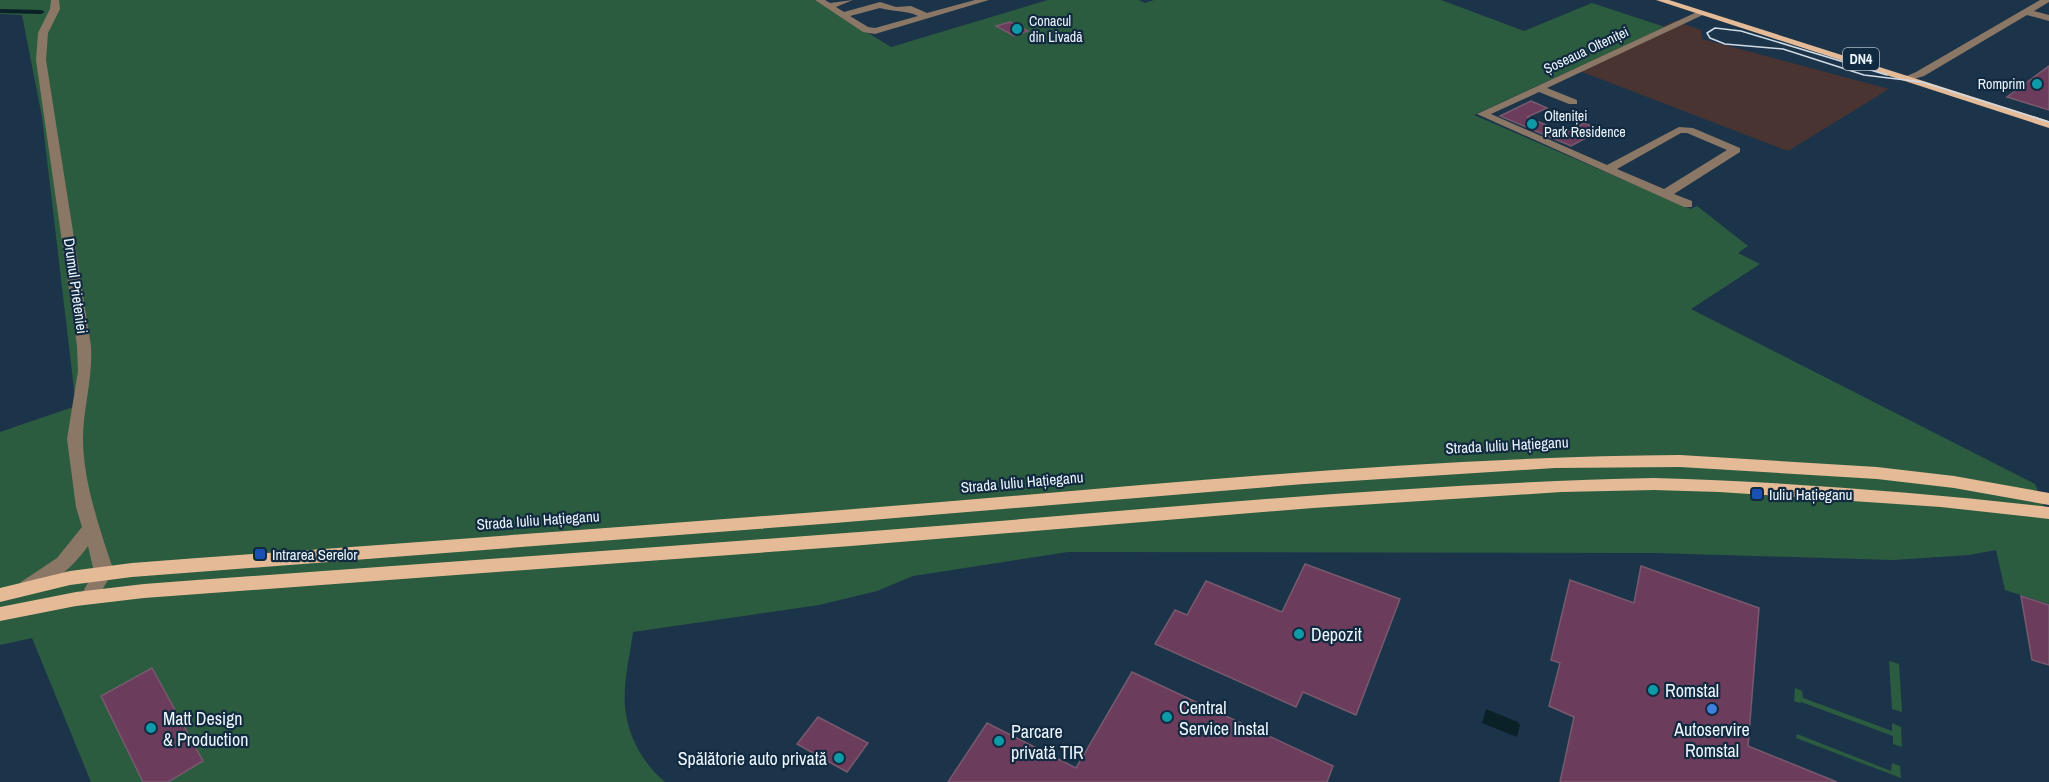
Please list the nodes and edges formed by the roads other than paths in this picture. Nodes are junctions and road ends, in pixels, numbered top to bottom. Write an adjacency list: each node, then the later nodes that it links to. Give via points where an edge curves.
1 (54, 0): 29 (street, Drumul Prieteniei, via 55,9 43,33 41,60 84,346 85,371 75,439 81,495)
2 (819, 0): 8 (street)
3 (849, 0): 8 (street)
4 (985, 0): 12 (street)
5 (1660, 0): 10 (main road, DN4)
6 (1673, 0): 14 (main road, DN4)
7 (2046, 0): 9 (street)
8 (829, 6): 11 (street)
9 (2027, 12): 13 (street); 14 (street)
10 (1702, 13): 14 (main road, DN4); 15 (street, Șoseaua Olteniței)
11 (844, 15): 12 (street, via 880,5 895,10 911,9); 12 (street, via 866,30 875,31)
12 (927, 17)
13 (2049, 18)
14 (1912, 77): 16 (main road, DN4)
15 (1539, 88): 17 (street); 20 (street, Șoseaua Olteniței, via 1482,114)
16 (1961, 93): 18 (main road, DN4); 19 (main road, DN4)
17 (1573, 102)
18 (2049, 117)
19 (2049, 125)
20 (1608, 169): 21 (street); 21 (street, via 1679,130 1689,130 1736,150)
21 (1665, 194): 22 (street)
22 (1688, 204)
23 (1877, 473): 24 (main road, Strada Iuliu Hațieganu, via 1713,463 1593,461 1393,471); 25 (main road); 26 (main road, Strada Iuliu Hațieganu)
24 (1129, 493): 28 (main road); 30 (main road, Strada Iuliu Hațieganu)
25 (1892, 497): 27 (main road); 28 (main road, via 1719,486 1605,485)
26 (2049, 499)
27 (2049, 513)
28 (1135, 517): 33 (main road)
29 (90, 529): 30 (street, Drumul Prieteniei); 31 (street, via 65,562)
30 (103, 573): 31 (main road, Strada Iuliu Hațieganu); 33 (street)
31 (25, 588): 32 (main road, Strada Iuliu Hațieganu)
32 (0, 595)
33 (89, 597): 34 (main road)
34 (0, 614)

